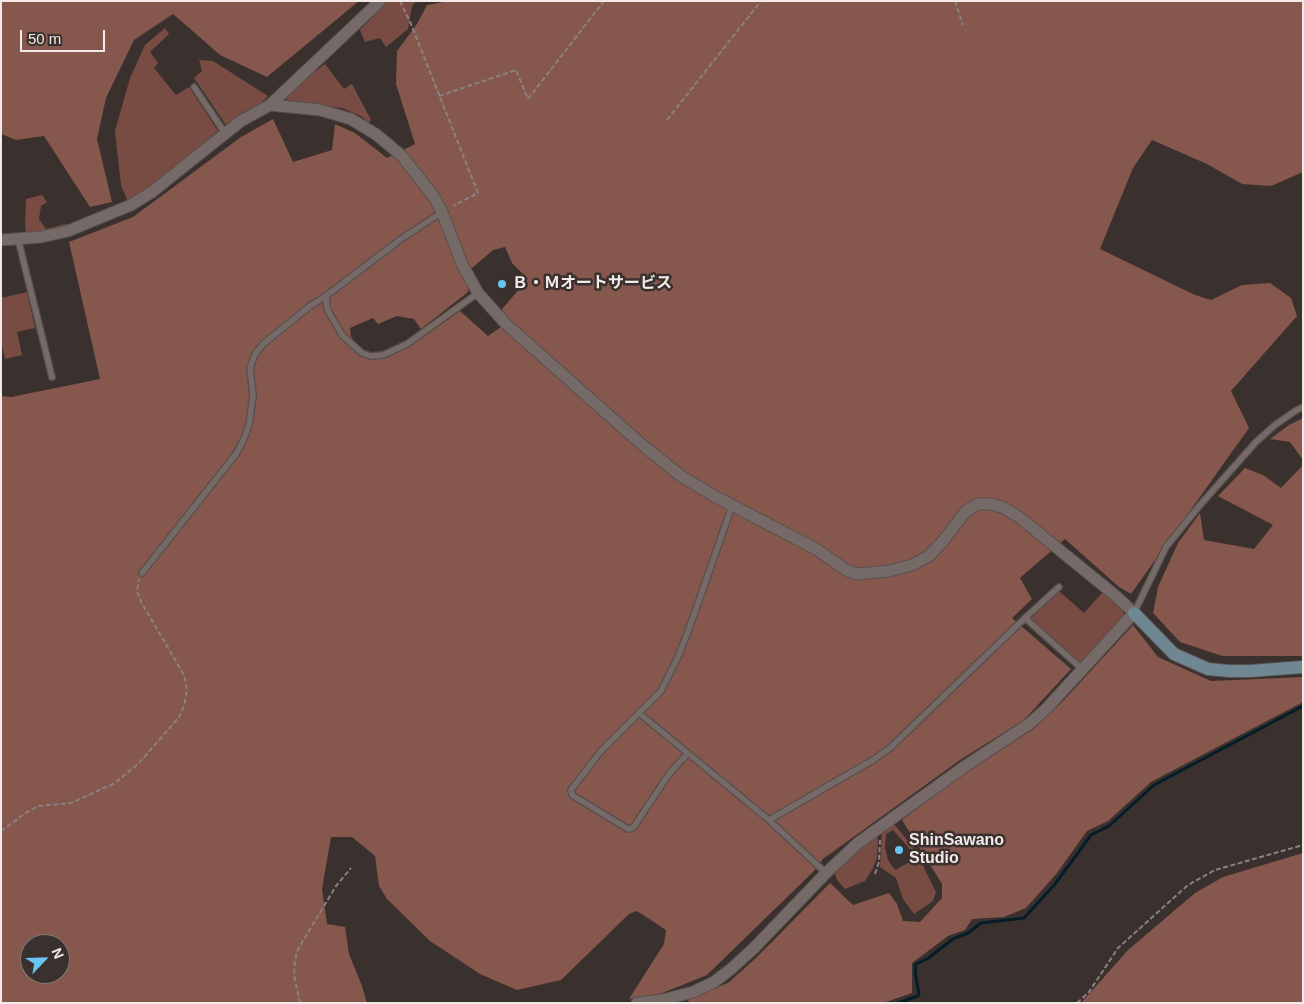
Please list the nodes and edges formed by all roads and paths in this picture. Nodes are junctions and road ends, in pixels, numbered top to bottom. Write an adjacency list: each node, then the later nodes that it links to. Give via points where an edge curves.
1 (380, 1): 9 (street)
2 (400, 1): 8 (path)
3 (604, 1): 8 (path, via 528,99 516,70)
4 (761, 1): 10 (path)
5 (955, 1): 6 (path)
6 (963, 25)
7 (194, 87): 11 (lane)
8 (439, 96): 12 (path, via 478,192)
9 (270, 105): 11 (street); 12 (street, via 320,110 351,119 377,135 402,156)
10 (667, 120)
11 (225, 134): 13 (street, via 131,205 68,231)
12 (442, 212): 15 (street, via 462,264); 16 (lane)
13 (18, 239): 14 (street); 17 (lane)
14 (1, 240)
15 (478, 293): 16 (lane, via 407,344 382,355 371,356 362,353 342,336 327,309); 19 (street, via 506,324 640,443 681,476)
16 (326, 296): 20 (lane, via 255,354 250,368 253,394 249,425 243,441)
17 (52, 377)
18 (1303, 407): 22 (lane, via 1256,442 1194,512 1166,547)
19 (732, 506): 22 (street, via 857,574 912,565 929,556 966,511 978,504 992,504 1019,517); 26 (lane, via 678,657 661,691)
20 (142, 573): 30 (path, via 137,583 141,602 184,675 187,690 179,717 140,762 115,783 71,803 40,806)
21 (1059, 587): 23 (lane)
22 (1134, 613): 24 (street, via 1174,654 1208,669 1250,671); 25 (street)
23 (1025, 618): 25 (lane); 28 (lane, via 890,748)
24 (1303, 667)
25 (1082, 669): 29 (street, via 1029,724)
26 (639, 713): 27 (lane); 27 (lane, via 602,751 571,790 572,795 628,829 633,828 669,774)
27 (688, 753): 28 (lane)
28 (769, 820): 33 (lane)
29 (879, 828): 33 (street); 34 (path, via 881,846)
30 (1, 831)
31 (1303, 844): 38 (path, via 1215,870 1188,885 1118,948 1089,992)
32 (351, 868): 36 (path, via 336,886 297,951 294,975)
33 (826, 873): 35 (street, via 754,948 720,978 693,992)
34 (875, 874)
35 (663, 1001): 37 (street)
36 (300, 1003)
37 (637, 1003)
38 (1077, 1003)

